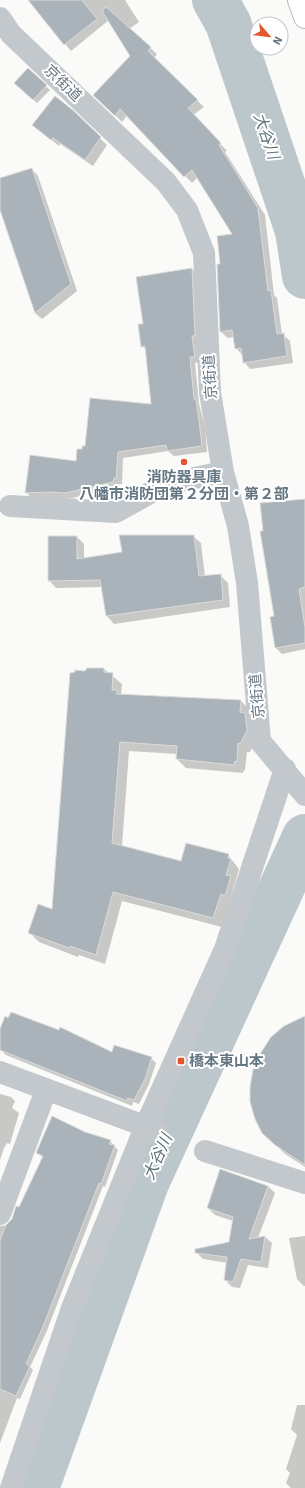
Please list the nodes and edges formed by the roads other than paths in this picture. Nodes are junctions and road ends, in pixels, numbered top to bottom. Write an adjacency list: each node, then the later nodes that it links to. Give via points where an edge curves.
1 (299, 0): 3 (main road)
2 (0, 18): 4 (street, 京街道, via 11,34 166,182 187,210 204,253 210,392)
3 (305, 18)
4 (223, 472): 5 (street, via 166,484 116,512); 6 (street, 京街道, via 238,526 247,583 260,741)
5 (10, 506)
6 (285, 769): 7 (street, 京街道); 10 (street, via 225,950)
7 (305, 795)
8 (0, 1072): 9 (street)
9 (46, 1090): 10 (street); 13 (street)
10 (152, 1128): 14 (street, via 72,1308)
11 (205, 1151): 12 (street)
12 (305, 1183)
13 (0, 1214)
14 (11, 1488)

